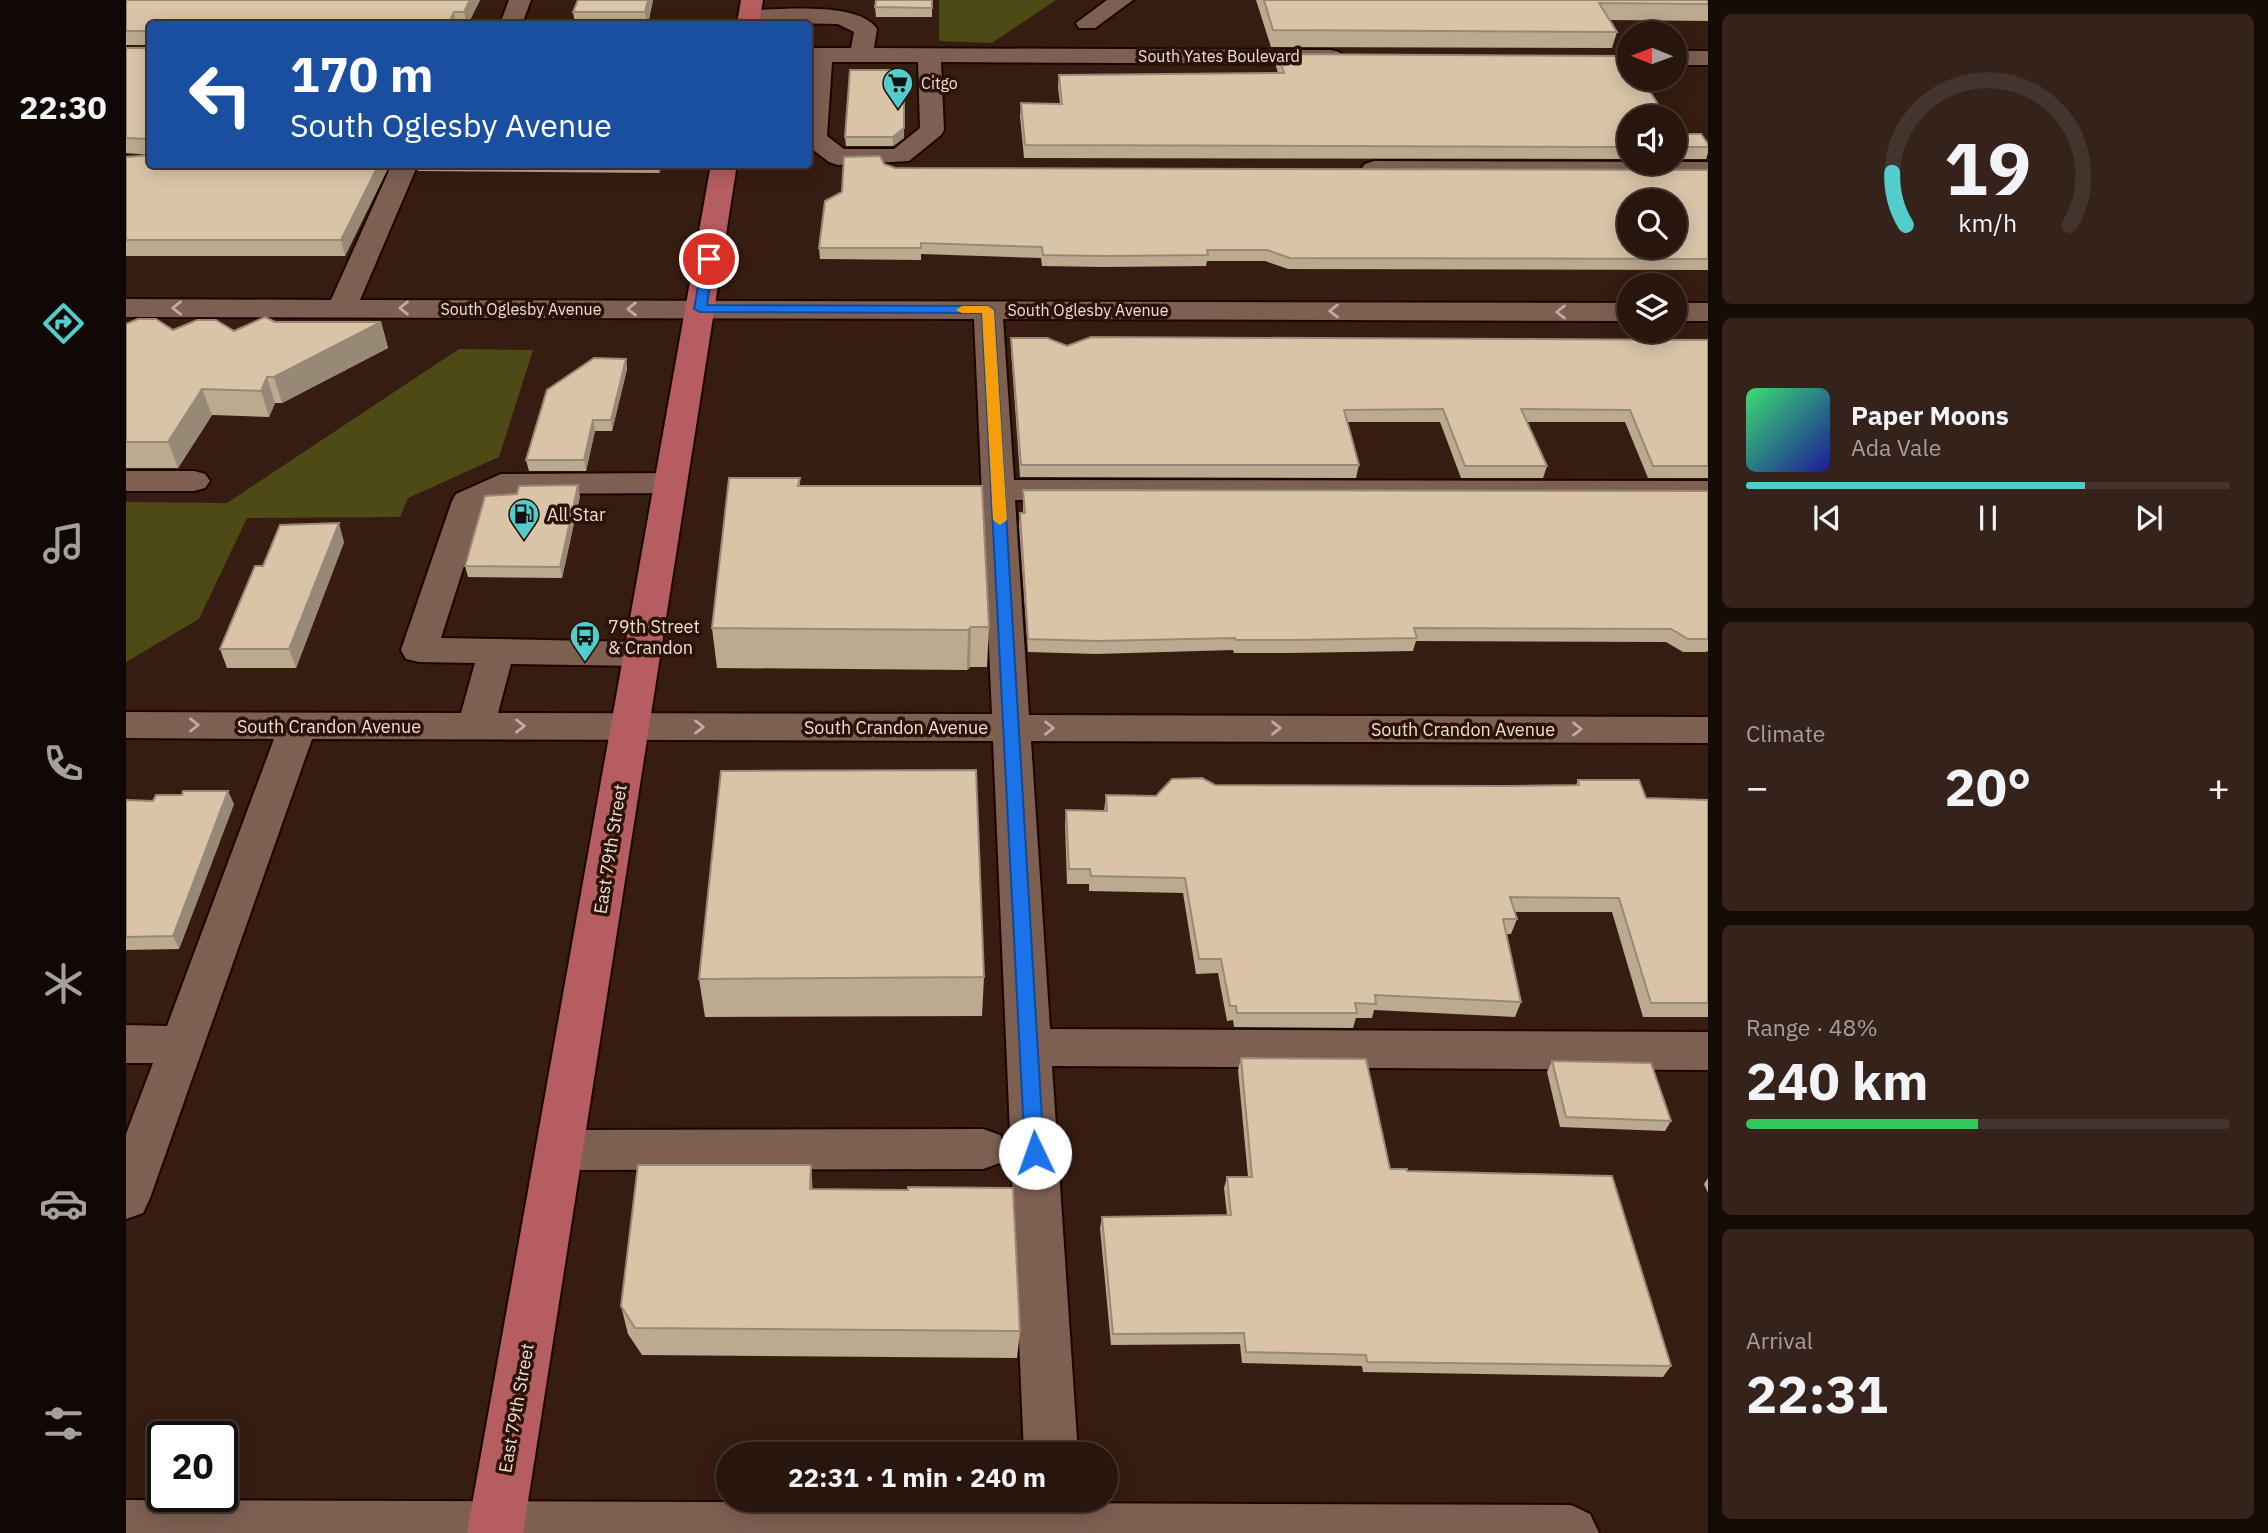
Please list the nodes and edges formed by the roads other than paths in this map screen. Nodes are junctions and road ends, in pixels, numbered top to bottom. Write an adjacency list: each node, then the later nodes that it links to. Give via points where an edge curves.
1 (520, 0): 4 (street)
2 (1122, 0): 5 (street)
3 (750, 14): 7 (street, via 842,17 866,29)
4 (512, 21)
5 (1087, 23)
6 (815, 55): 7 (street, South Yates Boulevard); 10 (street)
7 (861, 55): 8 (street, South Yates Boulevard)
8 (929, 56): 9 (street, South Yates Boulevard); 11 (street, via 932,130 900,156 838,157)
9 (1349, 57)
10 (812, 117)
11 (812, 139)
12 (403, 168): 19 (street)
13 (723, 168): 20 (main road, East 79th Street)
14 (895, 168): 15 (street)
15 (922, 168)
16 (1349, 169): 17 (street)
17 (1708, 170)
18 (126, 308): 19 (street, South Oglesby Avenue, one-way to 18)
19 (342, 308): 20 (street, South Oglesby Avenue, one-way to 19)
20 (700, 309): 21 (street, South Oglesby Avenue); 27 (main road, East 79th Street)
21 (988, 310): 22 (street, South Oglesby Avenue, one-way to 21); 28 (street)
22 (1617, 312)
23 (1687, 312): 24 (street)
24 (1708, 312)
25 (126, 481): 26 (street)
26 (194, 481)
27 (671, 484): 30 (street, via 501,484 468,501 419,650); 31 (main road, East 79th Street)
28 (999, 490): 29 (street); 36 (street)
29 (1708, 491)
30 (496, 651): 31 (street); 34 (street)
31 (642, 653): 35 (main road, East 79th Street)
32 (126, 725): 33 (street, South Crandon Avenue, one-way to 33)
33 (298, 726): 34 (street, South Crandon Avenue); 39 (street)
34 (476, 726): 35 (street, South Crandon Avenue, one-way to 35)
35 (631, 726): 36 (street, South Crandon Avenue, one-way to 36); 43 (main road, East 79th Street)
36 (1012, 728): 37 (street, South Crandon Avenue, one-way to 37); 40 (street)
37 (1708, 730)
38 (126, 1044): 39 (street)
39 (182, 1045): 44 (street)
40 (1029, 1047): 41 (street); 45 (street)
41 (1708, 1052)
42 (983, 1149): 43 (street)
43 (560, 1150): 48 (main road, East 79th Street)
44 (126, 1198)
45 (1050, 1442)
46 (1055, 1521): 48 (street); 49 (street)
47 (126, 1528): 48 (street)
48 (495, 1531)
49 (1571, 1533)

